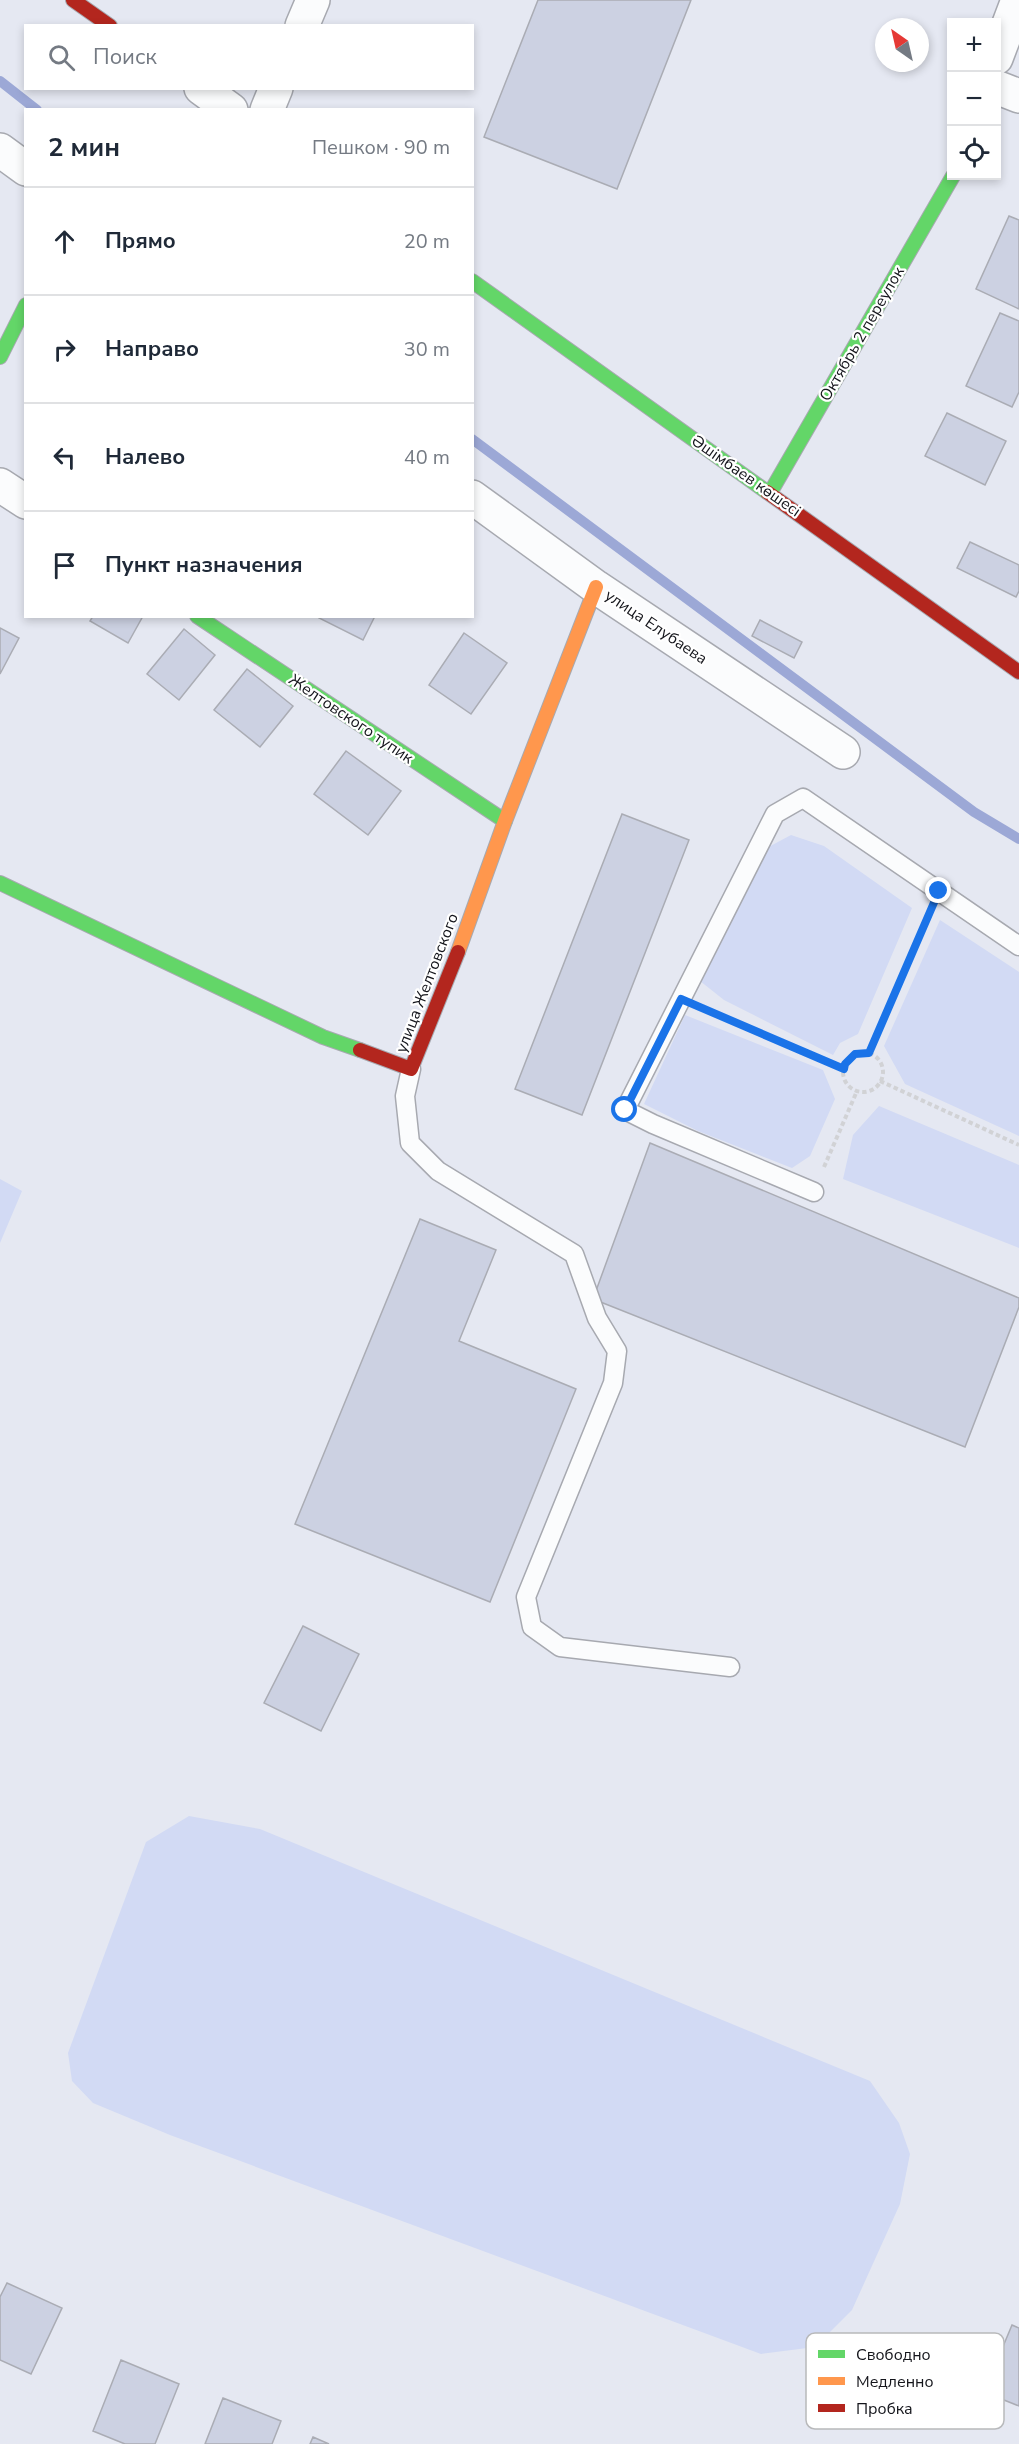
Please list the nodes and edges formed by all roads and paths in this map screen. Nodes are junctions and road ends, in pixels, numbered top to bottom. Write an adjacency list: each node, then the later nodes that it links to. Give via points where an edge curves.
1 (74, 0): 4 (street)
2 (313, 0): 5 (street)
3 (1018, 0): 6 (street)
4 (107, 24)
5 (303, 24)
6 (1001, 45)
7 (1001, 89): 10 (street)
8 (204, 90): 11 (street)
9 (275, 90): 12 (street)
10 (1019, 96)
11 (228, 108)
12 (268, 108)
13 (0, 150): 14 (street)
14 (24, 168)
15 (951, 180): 20 (street, Октябрь 2 переулок)
16 (474, 282): 20 (street, Әшімбаев көшесі)
17 (24, 309): 18 (street)
18 (0, 357)
19 (0, 485): 22 (street)
20 (770, 493): 25 (street, Әшімбаев көшесі)
21 (474, 498): 23 (street, улица Елубаева)
22 (24, 501)
23 (596, 587): 26 (street, улица Елубаева); 27 (street, улица Желтовского)
24 (200, 618): 27 (street, Желтовского тупик)
25 (1019, 672)
26 (843, 752)
27 (505, 821): 33 (street, улица Желтовского)
28 (0, 883): 33 (street, улица Желтовского, via 323,1037)
29 (939, 891): 30 (lane); 31 (lane, via 803,798 775,814); 32 (path)
30 (1019, 946)
31 (681, 999): 34 (path); 38 (lane, via 625,1110)
32 (869, 1053): 34 (path, via 855,1054); 35 (path, via 880,1061)
33 (411, 1069): 39 (lane, via 405,1096 410,1143 438,1171 574,1254 597,1318 617,1351 613,1383 526,1597 532,1627 560,1647)
34 (844, 1069): 36 (path, via 843,1077)
35 (880, 1081): 36 (path, via 877,1088 864,1093); 37 (path)
36 (857, 1091): 38 (path)
37 (1019, 1145)
38 (814, 1192)
39 (730, 1667)

